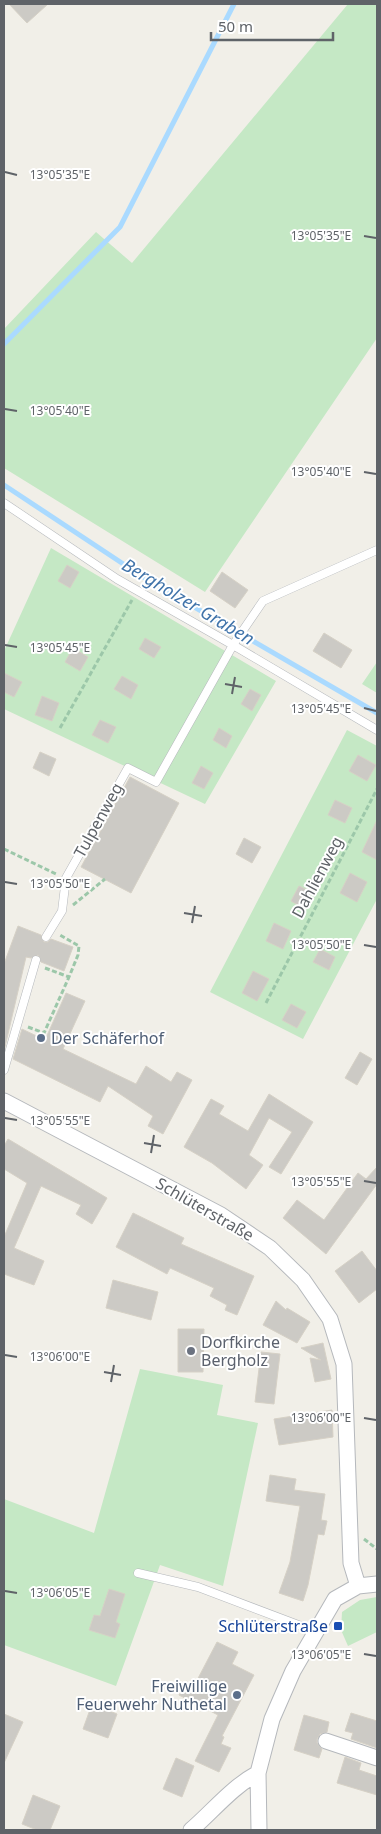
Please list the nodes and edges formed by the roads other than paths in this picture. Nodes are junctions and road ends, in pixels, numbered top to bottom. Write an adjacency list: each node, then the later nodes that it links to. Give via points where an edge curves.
1 (4, 503): 3 (lane, via 138,591)
2 (377, 550): 3 (lane, via 263,601)
3 (234, 645): 4 (lane); 5 (lane, Tulpenweg, via 156,782 128,768 66,878 62,911)
4 (377, 730)
5 (48, 934)
6 (35, 962): 7 (lane)
7 (4, 1070)
8 (4, 1101): 11 (street, Schlüterstraße, via 221,1215 270,1248 303,1280 330,1319 344,1364 352,1563)
9 (138, 1573): 12 (lane, via 198,1587)
10 (377, 1584): 11 (street)
11 (358, 1586): 12 (street, via 335,1599)
12 (317, 1632): 15 (street, via 293,1671 272,1719)
13 (326, 1740): 14 (street)
14 (377, 1758)
15 (258, 1773): 16 (street, via 242,1782); 17 (street)
16 (191, 1830)
17 (259, 1830)

